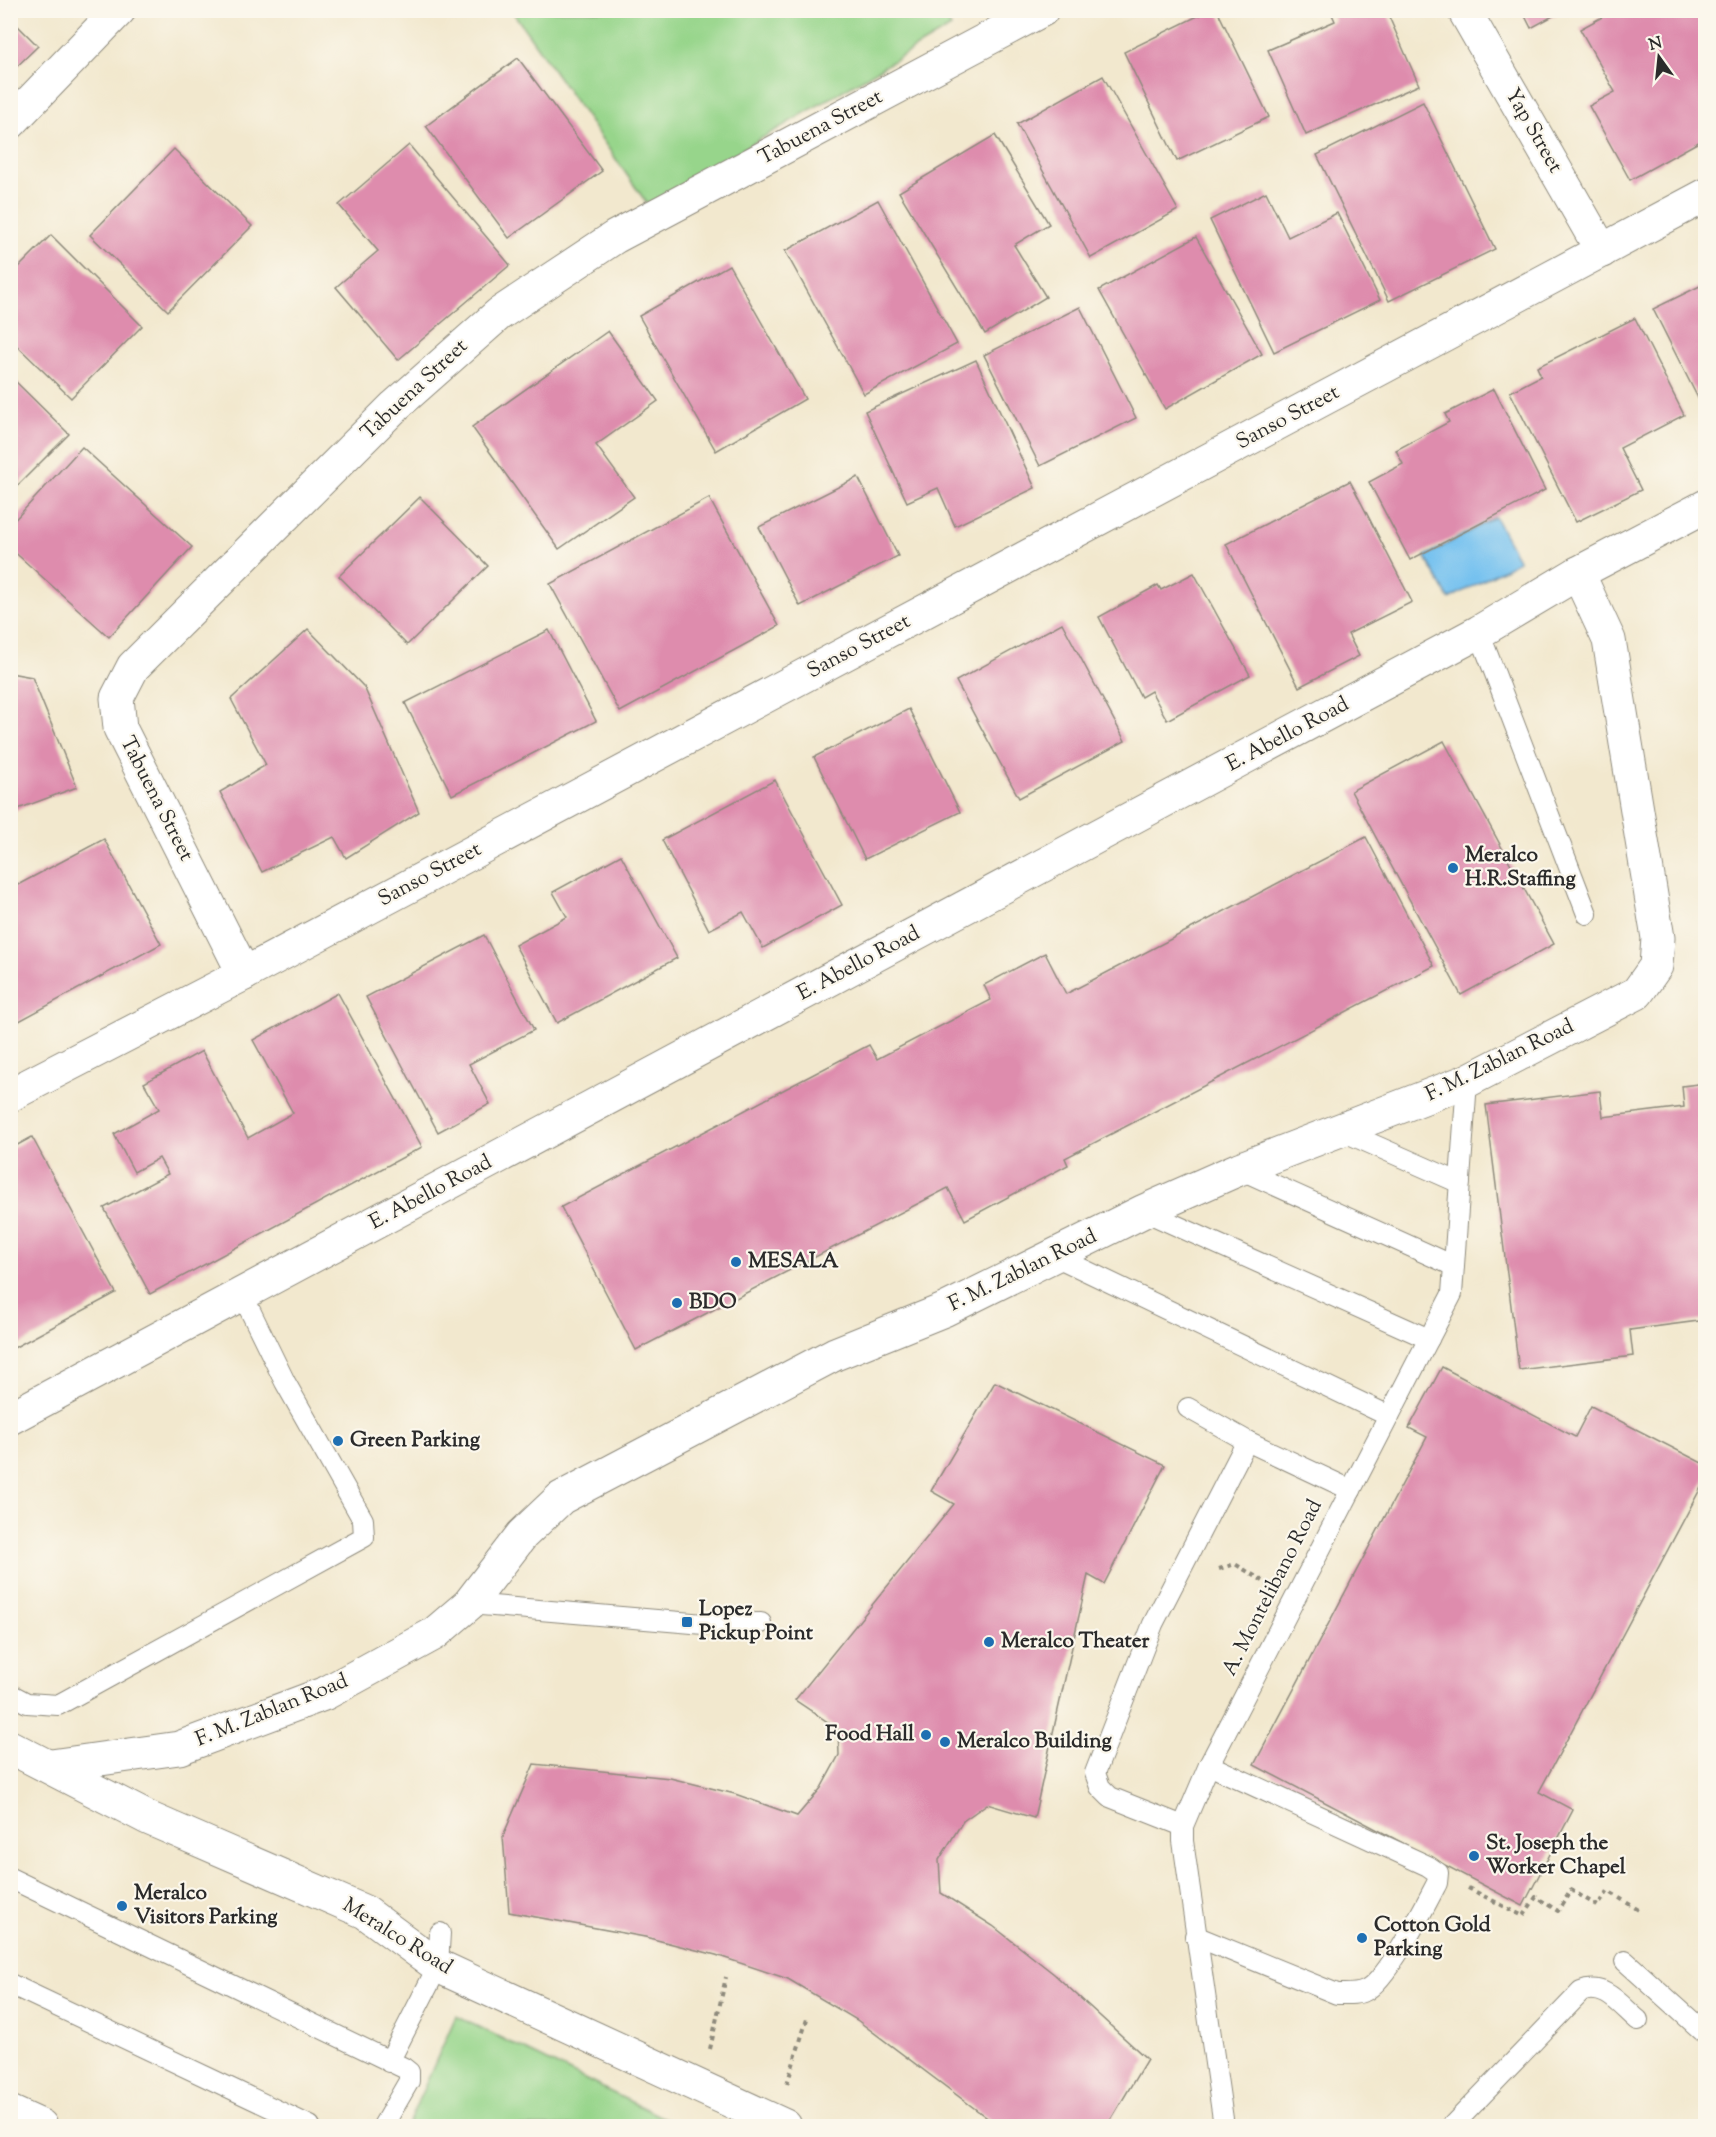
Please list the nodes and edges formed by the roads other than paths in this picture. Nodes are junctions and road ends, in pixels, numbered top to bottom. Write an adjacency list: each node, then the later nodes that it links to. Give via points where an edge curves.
1 (119, 10): 4 (street)
2 (1042, 10): 11 (street, Tabuena Street, via 615,237 499,314 395,406 133,667 117,698 120,728)
3 (1464, 10): 6 (street, Yap Street)
4 (10, 123)
5 (1706, 195): 6 (street, Sanso Street)
6 (1602, 251): 11 (street, Sanso Street)
7 (1706, 506): 8 (street, E. Abello Road)
8 (1578, 573): 9 (street, E. Abello Road); 12 (street, F. M. Zablan Road, via 1609,640 1658,938 1656,966 1637,993)
9 (1479, 632): 10 (lane); 20 (street, E. Abello Road)
10 (1587, 914)
11 (244, 974): 13 (street, Sanso Street)
12 (1467, 1081): 14 (street, F. M. Zablan Road); 16 (lane, A. Montelibano Road)
13 (10, 1095)
14 (1340, 1130): 15 (street, F. M. Zablan Road); 16 (lane)
15 (1239, 1169): 17 (street, F. M. Zablan Road); 19 (lane)
16 (1460, 1183): 19 (lane, A. Montelibano Road)
17 (1144, 1211): 18 (street, F. M. Zablan Road); 21 (lane)
18 (1055, 1256): 23 (lane); 27 (street, F. M. Zablan Road, via 944,1310 835,1354 561,1498 522,1535)
19 (1454, 1266): 21 (lane, A. Montelibano Road, via 1452,1294)
20 (242, 1294): 24 (street, E. Abello Road); 29 (lane, via 285,1382 363,1520 364,1537 58,1705 27,1702)
21 (1430, 1339): 23 (lane, A. Montelibano Road)
22 (1188, 1408): 25 (lane)
23 (1389, 1416): 26 (lane, A. Montelibano Road)
24 (10, 1418)
25 (1247, 1441): 26 (lane); 33 (lane, via 1153,1624 1095,1773 1100,1787 1110,1797)
26 (1351, 1490): 31 (lane, A. Montelibano Road)
27 (469, 1604): 28 (lane, via 704,1624); 32 (street, F. M. Zablan Road, via 434,1635 315,1697 179,1748)
28 (761, 1623)
29 (10, 1694)
30 (10, 1747): 32 (street, Meralco Road)
31 (1209, 1765): 33 (lane, A. Montelibano Road); 36 (lane, via 1428,1866 1437,1873 1437,1883 1404,1945 1368,1990 1354,1994 1337,1994)
32 (51, 1766): 38 (street, Meralco Road, via 148,1818 365,1912)
33 (1183, 1826): 36 (lane, A. Montelibano Road)
34 (10, 1878): 42 (lane)
35 (440, 1933): 38 (lane)
36 (1195, 1936): 48 (lane, A. Montelibano Road)
37 (1624, 1961): 41 (lane)
38 (438, 1966): 42 (lane); 44 (street, Meralco Road)
39 (10, 1984): 46 (lane)
40 (1638, 2020): 49 (lane, via 1601,1989 1581,1992)
41 (1706, 2034)
42 (389, 2062): 47 (lane, via 409,2072 409,2081)
43 (10, 2112): 45 (street)
44 (780, 2124)
45 (41, 2127)
46 (310, 2127)
47 (383, 2127)
48 (1224, 2127)
49 (1452, 2127)

